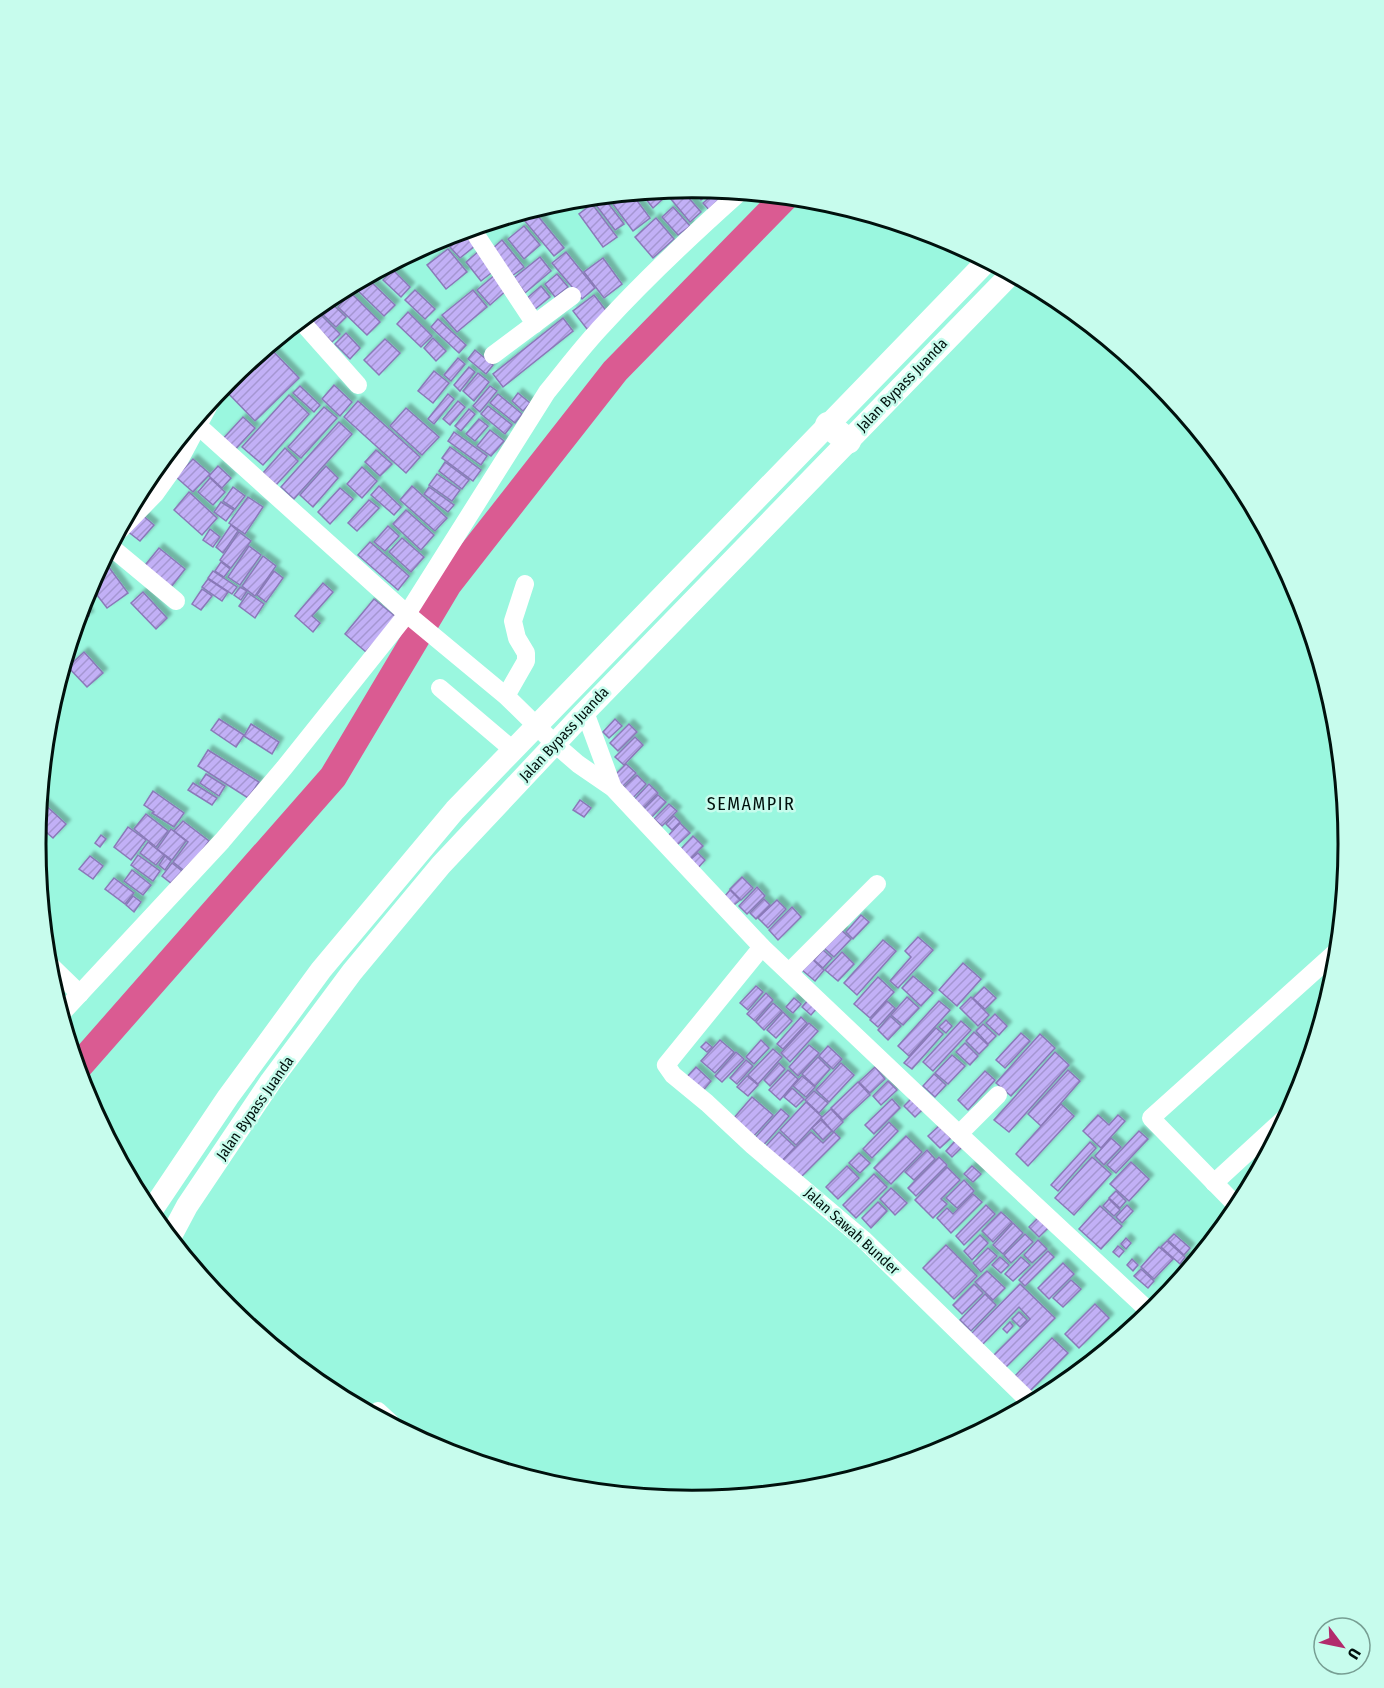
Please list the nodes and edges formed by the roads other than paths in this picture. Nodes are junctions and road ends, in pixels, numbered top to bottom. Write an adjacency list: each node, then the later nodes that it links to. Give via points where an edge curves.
1 (731, 200): 18 (street, via 676,249 601,326 547,392)
2 (476, 236): 6 (street)
3 (981, 267): 10 (main road, Jalan Bypass Juanda)
4 (1005, 280): 13 (main road, Jalan Bypass Juanda)
5 (572, 296): 6 (street)
6 (535, 324): 8 (street)
7 (306, 327): 9 (street)
8 (493, 355)
9 (357, 386)
10 (828, 425): 13 (highway); 22 (main road, Jalan Bypass Juanda)
11 (200, 427): 18 (street)
12 (188, 441): 14 (street, via 180,459)
13 (848, 441): 21 (main road, Jalan Bypass Juanda)
14 (140, 509)
15 (117, 552): 17 (street)
16 (525, 584): 20 (street, via 513,621 526,661)
17 (176, 601)
18 (410, 616): 20 (street); 31 (street, via 222,841)
19 (440, 688): 24 (street)
20 (506, 696): 22 (street)
21 (585, 712): 23 (main road, Jalan Bypass Juanda); 25 (street)
22 (536, 724): 23 (street); 24 (main road, Jalan Bypass Juanda)
23 (555, 744): 25 (street); 34 (main road, Jalan Bypass Juanda, via 441,865 352,972)
24 (513, 750): 33 (main road, Jalan Bypass Juanda, via 455,810 321,970)
25 (613, 788): 27 (street)
26 (877, 884): 29 (street)
27 (762, 947): 29 (street); 43 (street, Jalan Sawah Bunder, via 666,1065 753,1146 864,1239)
28 (1327, 960): 38 (street, via 1151,1118)
29 (789, 972): 37 (street)
30 (60, 975): 31 (street)
31 (80, 994): 32 (street)
32 (67, 1007)
33 (273, 1037): 34 (main road, via 283,1047); 40 (main road, Jalan Bypass Juanda)
34 (296, 1050): 41 (main road, Jalan Bypass Juanda, via 271,1081)
35 (998, 1095): 37 (street)
36 (1269, 1132): 38 (street)
37 (958, 1134): 42 (street)
38 (1214, 1183): 39 (street)
39 (1231, 1200)
40 (156, 1204)
41 (175, 1230)
42 (1143, 1305)
43 (1025, 1397)

